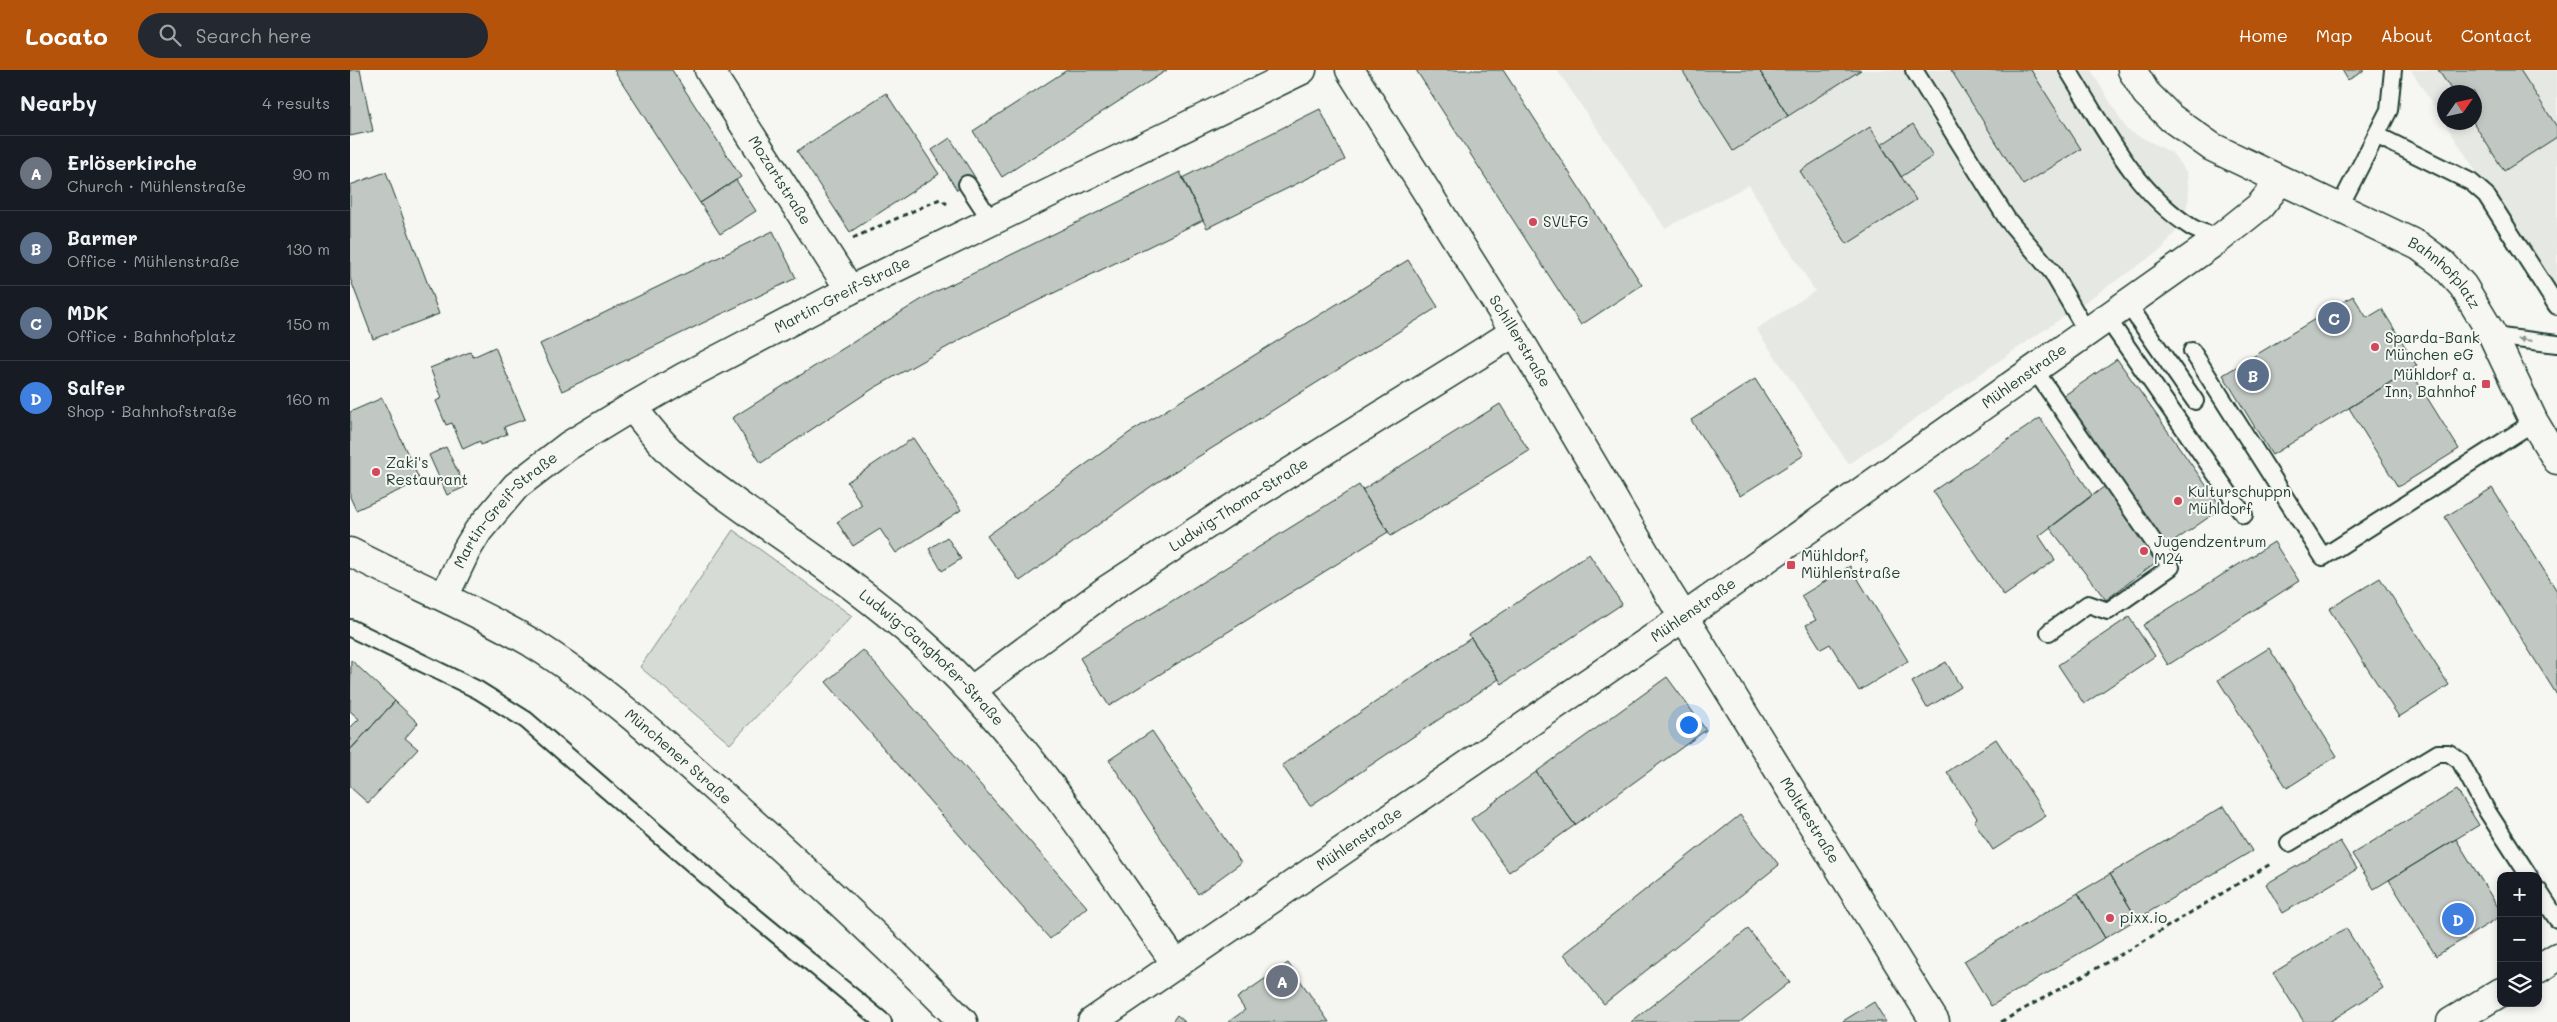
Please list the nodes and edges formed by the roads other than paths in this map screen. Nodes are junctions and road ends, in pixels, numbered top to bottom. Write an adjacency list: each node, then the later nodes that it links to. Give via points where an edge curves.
1 (709, 70): 14 (street, Mozartstraße)
2 (1302, 70): 12 (street, Martin-Greif-Straße)
3 (1350, 70): 17 (street, Schillerstraße)
4 (1914, 70): 16 (lane, via 2007,218 2052,272)
5 (2068, 70): 13 (lane, via 2123,159 2141,182 2169,211 2193,228)
6 (2132, 70): 9 (street, Bahnhofplatz, via 2146,93 2171,118 2212,147)
7 (2393, 70): 8 (lane, via 2389,110)
8 (2376, 136): 11 (lane); 15 (lane, via 2471,182 2486,195)
9 (2280, 181): 11 (street, Bahnhofplatz); 13 (street, Mühlenstraße, via 2260,206)
10 (967, 184): 12 (lane)
11 (2340, 208): 18 (street, Bahnhofplatz, via 2419,246 2443,264 2463,286)
12 (987, 214): 14 (street, Martin-Greif-Straße)
13 (2220, 238): 16 (street, Mühlenstraße)
14 (850, 290): 23 (street, Martin-Greif-Straße)
15 (2557, 306)
16 (2107, 318): 21 (street, Mühlenstraße); 22 (lane); 26 (lane)
17 (1515, 332): 29 (street, Schillerstraße); 32 (street, Ludwig-Thoma-Straße, via 1108,589)
18 (2493, 336): 19 (lane, one-way to 18); 24 (street, Bahnhofplatz)
19 (2557, 344)
20 (2192, 351): 24 (lane, via 2322,557)
21 (2034, 369): 29 (street, Mühlenstraße); 31 (lane, via 2171,566 2108,612 2088,604)
22 (2195, 401)
23 (632, 407): 28 (street, Martin-Greif-Straße, via 568,446 516,486 478,531); 32 (street, Ludwig-Ganghofer-Straße, via 675,456 848,582 919,640)
24 (2534, 422): 25 (street, Bahnhofplatz)
25 (2557, 460)
26 (2244, 515)
27 (350, 552): 28 (street, Münchener Straße)
28 (444, 597): 42 (street, Münchener Straße, via 532,644 649,731 780,846 886,945)
29 (1684, 618): 38 (street, Mühlenstraße); 44 (street, Moltkestraße)
30 (350, 628): 41 (lane, via 478,690 526,720 725,892)
31 (2049, 632)
32 (972, 690): 38 (street, Ludwig-Ganghofer-Straße, via 1052,788)
33 (2289, 843): 34 (lane, via 2438,753 2449,753 2460,761 2487,811)
34 (2526, 872)
35 (2542, 896): 36 (lane)
36 (2557, 919)
37 (2557, 957): 39 (street)
38 (1176, 964): 43 (street, Mühlenstraße)
39 (2542, 966)
40 (2497, 994): 45 (street)
41 (883, 1022)
42 (962, 1022)
43 (1092, 1022)
44 (1935, 1022)
45 (2451, 1022)

